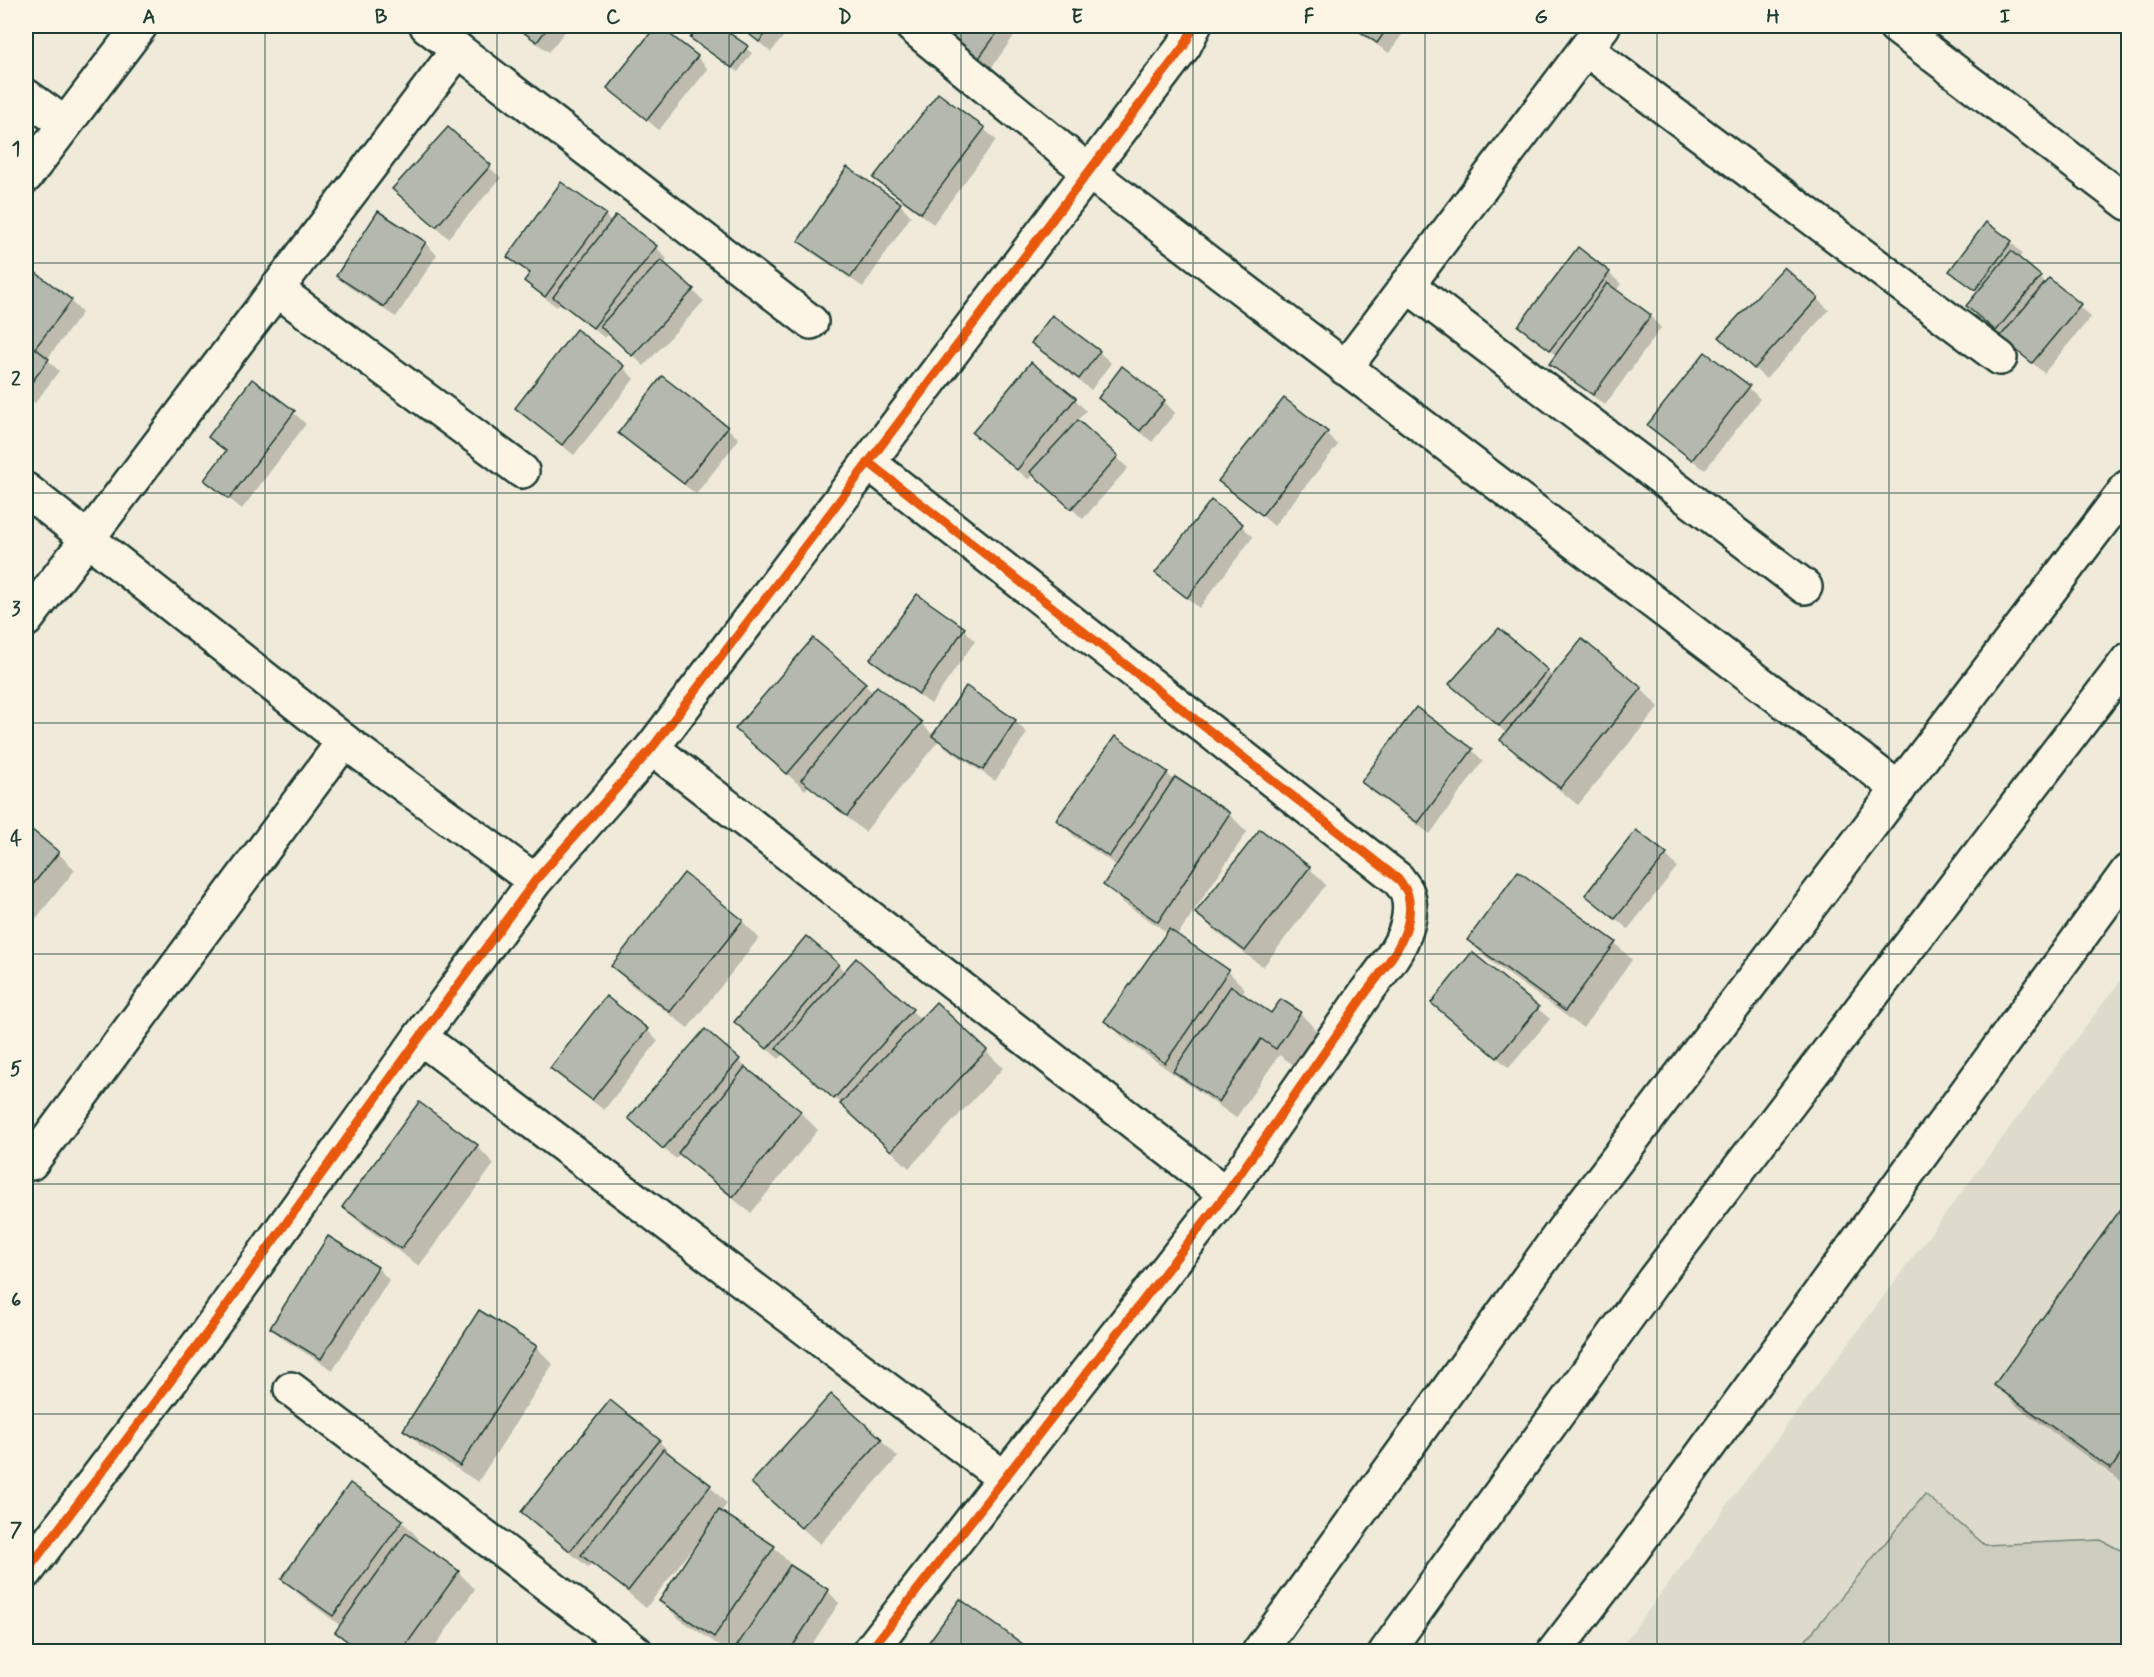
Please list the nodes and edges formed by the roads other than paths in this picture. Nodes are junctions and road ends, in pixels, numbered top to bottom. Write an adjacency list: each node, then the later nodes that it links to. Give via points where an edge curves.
1 (140, 26): 9 (street)
2 (427, 26): 7 (street)
3 (912, 26): 10 (street)
4 (1194, 26): 10 (street, via 1184,46)
5 (1895, 26): 12 (street)
6 (1594, 37): 13 (street); 16 (street)
7 (458, 50): 14 (street); 15 (street)
8 (26, 96): 9 (street)
9 (65, 124): 11 (street)
10 (1089, 172): 17 (street); 18 (street)
11 (26, 176)
12 (2128, 203)
13 (1407, 285): 17 (street); 23 (street)
14 (276, 289): 19 (street); 22 (street)
15 (811, 322)
16 (2000, 358)
17 (1345, 368): 28 (street)
18 (868, 462): 27 (street); 33 (street, via 1398,879 1408,893 1406,931 1389,962)
19 (522, 471)
20 (2128, 487): 28 (street)
21 (26, 490): 22 (street)
22 (87, 538): 24 (street); 26 (street)
23 (1805, 587)
24 (26, 620)
25 (2128, 660): 40 (street, via 1654,1280)
26 (344, 741): 30 (street); 32 (street)
27 (652, 748): 30 (street); 33 (street)
28 (1899, 789): 39 (street, via 1568,1225)
29 (2128, 871): 41 (street)
30 (535, 881): 31 (street)
31 (420, 1037): 35 (street); 36 (street, via 207,1333)
32 (31, 1163)
33 (1226, 1194): 35 (street)
34 (291, 1389): 37 (street)
35 (1004, 1478): 38 (street)
36 (26, 1572)
37 (636, 1652)
38 (869, 1652)
39 (1259, 1652)
40 (1386, 1652)
41 (1554, 1652)

